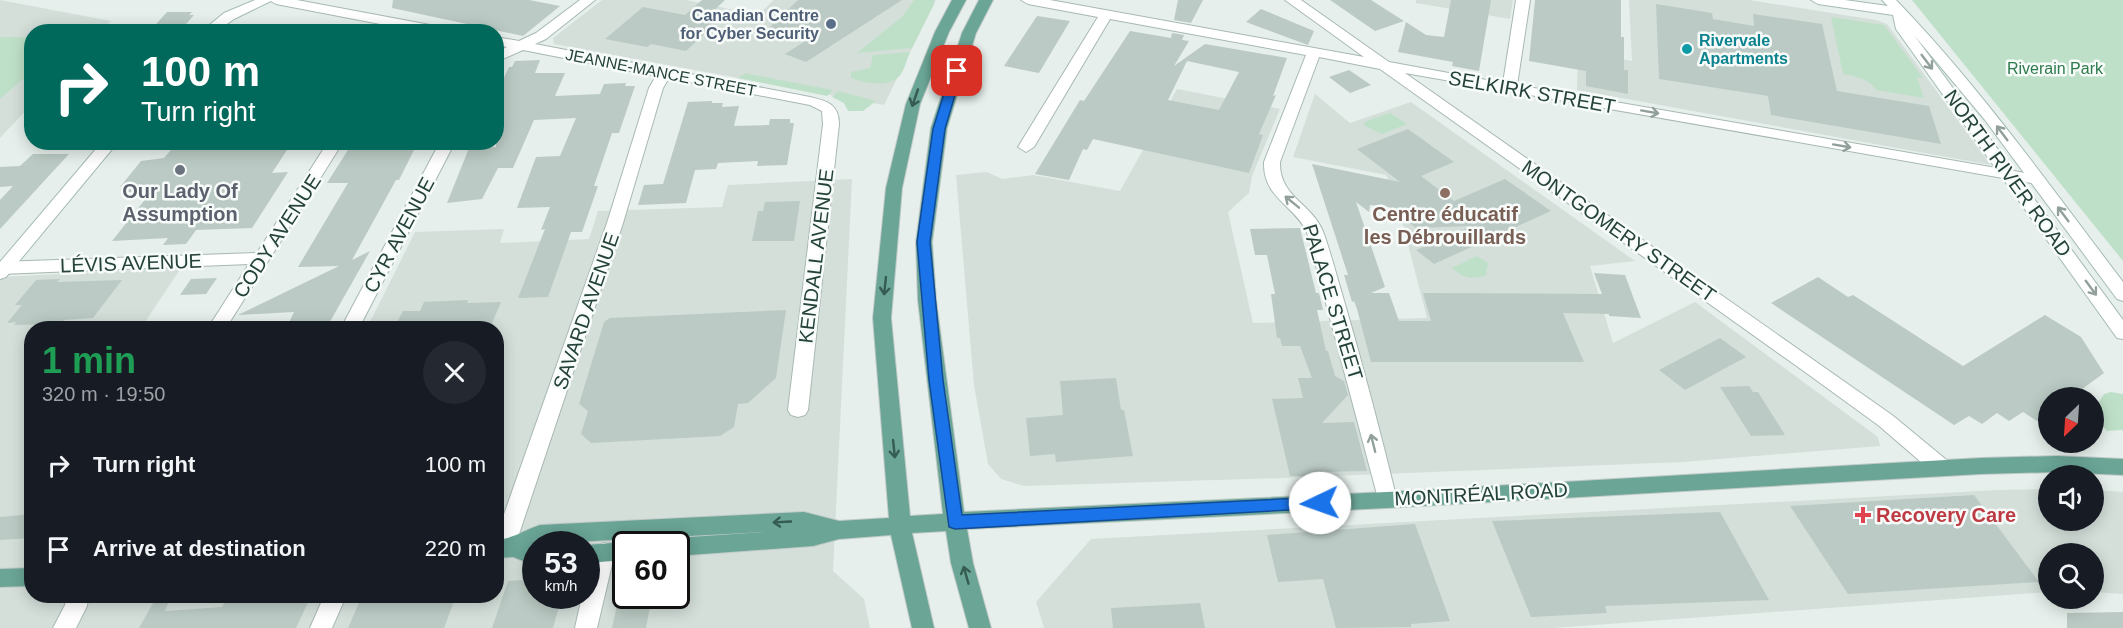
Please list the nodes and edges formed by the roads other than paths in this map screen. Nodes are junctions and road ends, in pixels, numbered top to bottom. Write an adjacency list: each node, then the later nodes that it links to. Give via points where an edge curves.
1 (266, 0): 13 (street)
2 (276, 0): 14 (street)
3 (588, 0): 16 (street)
4 (959, 0): 40 (main road, one-way to 40, via 913,104 894,188 882,318)
5 (986, 0): 39 (main road, via 969,33 939,129 924,242 938,400)
6 (1028, 0): 10 (street, SELKIRK STREET)
7 (1523, 0): 21 (street)
8 (1818, 0): 11 (street)
9 (1297, 1): 19 (street, MONTGOMERY STREET)
10 (1082, 5): 12 (street, SELKIRK STREET)
11 (1894, 6): 27 (street, NORTH RIVER ROAD, one-way to 27, via 1901,26); 28 (street, NORTH RIVER ROAD, one-way to 11, via 1983,108)
12 (1106, 14): 17 (street, SELKIRK STREET); 23 (street)
13 (218, 24)
14 (389, 24)
15 (504, 43): 16 (street, JEANNE-MANCE STREET)
16 (522, 46): 18 (street); 20 (street, JEANNE-MANCE STREET)
17 (1314, 52): 19 (street, SELKIRK STREET); 38 (street, PALACE STREET, one-way to 17, via 1315,232 1307,216 1278,191 1272,177 1272,162)
18 (504, 54)
19 (1384, 65): 21 (street, SELKIRK STREET); 37 (street, MONTGOMERY STREET, via 1830,380)
20 (665, 72): 22 (street, JEANNE-MANCE STREET); 43 (street, SAVARD AVENUE, via 656,88 615,223)
21 (1509, 88): 27 (street, SELKIRK STREET, one-way to 27)
22 (825, 105): 35 (street, KENDALL AVENUE, via 832,114)
23 (1026, 147)
24 (104, 150): 30 (street)
25 (331, 150): 29 (street, CODY AVENUE)
26 (443, 150): 33 (street, CYR AVENUE)
27 (2010, 175): 28 (street, SELKIRK STREET); 34 (street, NORTH RIVER ROAD, one-way to 34)
28 (2037, 179): 31 (street, NORTH RIVER ROAD, one-way to 28)
29 (262, 258): 30 (street, LÉVIS AVENUE); 32 (street, CODY AVENUE)
30 (1, 270)
31 (2123, 295)
32 (222, 321)
33 (354, 321)
34 (2123, 333)
35 (798, 410)
36 (2123, 467): 37 (main road, MONTRÉAL ROAD, via 2057,464)
37 (1942, 468): 38 (main road, MONTRÉAL ROAD)
38 (1387, 500): 39 (main road, MONTRÉAL ROAD)
39 (955, 522): 40 (main road, MONTRÉAL ROAD); 54 (main road, one-way to 39)
40 (900, 526): 41 (main road, MONTRÉAL ROAD); 53 (main road)
41 (839, 530): 42 (main road, MONTRÉAL ROAD, via 813,537); 43 (main road, MONTRÉAL ROAD, one-way to 43, via 804,520 618,529 540,534)
42 (690, 546)
43 (504, 549): 45 (main road)
44 (605, 552): 52 (street)
45 (522, 554)
46 (24, 578): 47 (main road)
47 (0, 579)
48 (76, 603): 50 (street)
49 (332, 603): 51 (street)
50 (64, 628)
51 (321, 628)
52 (586, 628)
53 (923, 628)
54 (980, 628)

